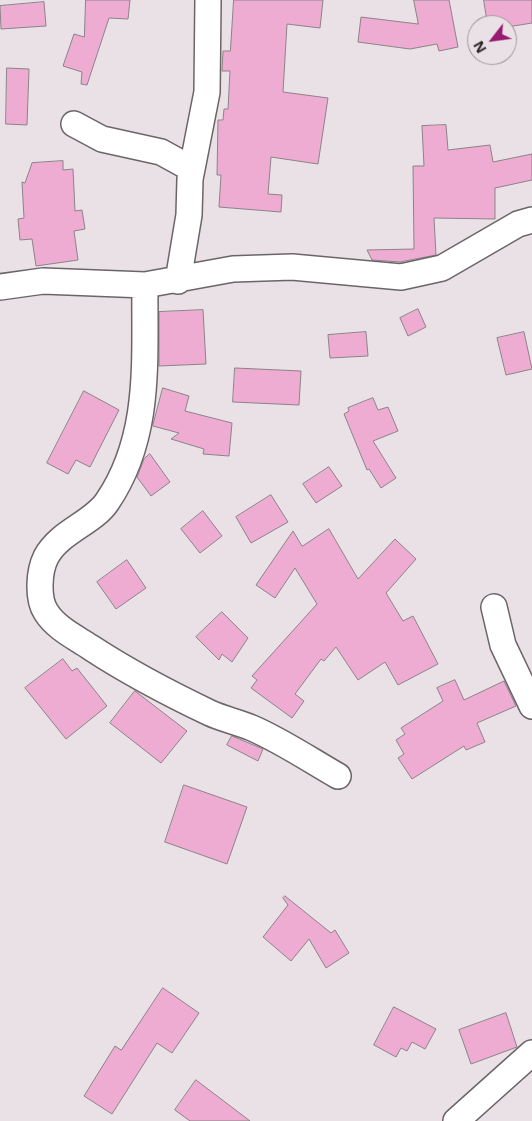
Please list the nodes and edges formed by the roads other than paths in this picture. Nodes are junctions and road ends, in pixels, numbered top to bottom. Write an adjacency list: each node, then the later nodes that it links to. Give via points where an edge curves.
1 (208, 0): 3 (street, via 207,92)
2 (74, 124): 3 (street, via 102,139 161,152)
3 (192, 169): 5 (street, via 189,215)
4 (532, 220): 5 (street, via 518,224 442,268 401,277 292,267 233,270)
5 (178, 281): 6 (street)
6 (144, 286): 7 (street, via 43,281); 10 (street, via 146,366 142,413 127,464 107,503 49,552 42,572 43,606 65,631 126,670 211,714 253,729)
7 (0, 287)
8 (494, 608): 9 (street, via 503,644)
9 (532, 706)
10 (338, 776)
11 (532, 1054): 12 (street)
12 (456, 1121)

